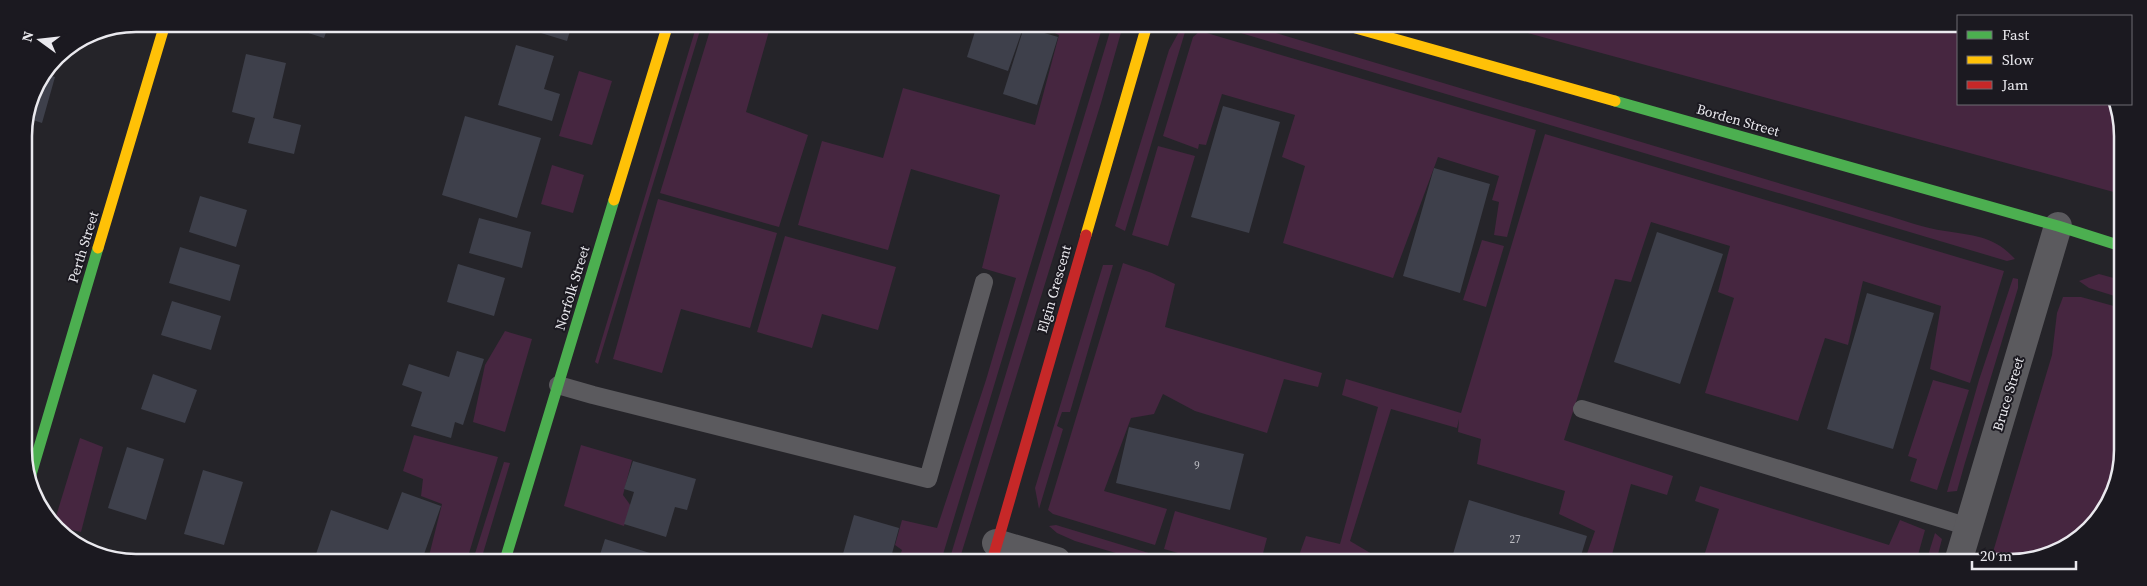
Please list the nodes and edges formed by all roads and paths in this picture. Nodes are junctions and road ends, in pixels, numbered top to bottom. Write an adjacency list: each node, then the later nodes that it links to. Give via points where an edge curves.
1 (163, 32): 10 (street, Perth Street)
2 (666, 32): 8 (street, Norfolk Street)
3 (1145, 32): 12 (street, Elgin Crescent)
4 (1370, 32): 5 (street, Borden Street)
5 (2058, 226): 6 (street, Borden Street); 11 (street, Bruce Street)
6 (2114, 244)
7 (984, 282): 8 (lane, via 928,479)
8 (558, 385): 14 (street, Norfolk Street)
9 (1582, 408): 11 (lane)
10 (34, 466)
11 (1969, 527): 13 (street, Bruce Street)
12 (994, 552)
13 (1961, 553)
14 (507, 554)

